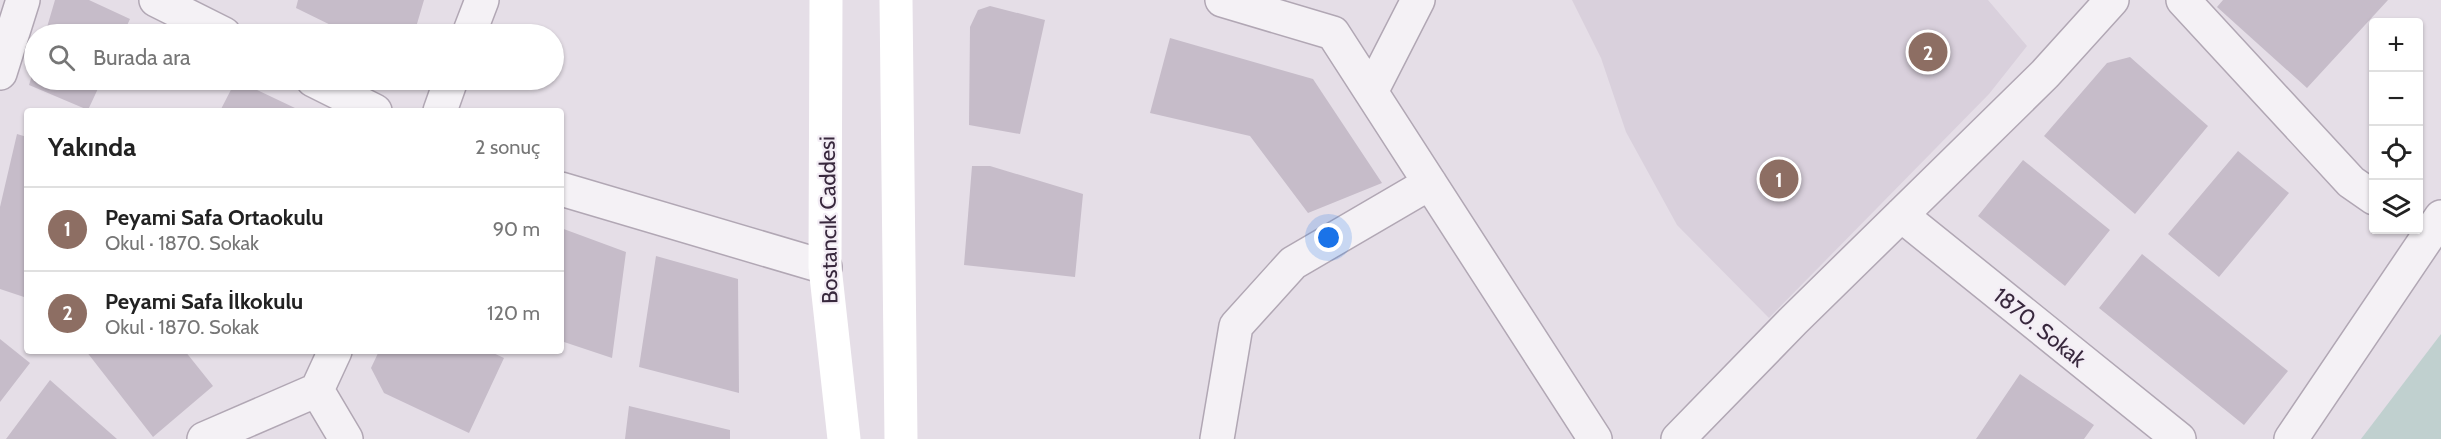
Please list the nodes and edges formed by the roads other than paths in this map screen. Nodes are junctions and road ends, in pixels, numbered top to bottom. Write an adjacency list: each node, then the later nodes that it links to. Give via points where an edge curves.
1 (23, 0): 12 (street)
2 (156, 0): 10 (street)
3 (482, 0): 11 (street)
4 (826, 0): 23 (main road, Bostancık Caddesi)
5 (896, 0): 29 (main road)
6 (1222, 0): 15 (street, via 1333,33)
7 (1418, 0): 15 (street)
8 (2112, 0): 21 (street, via 2045,74)
9 (2183, 0): 20 (street, via 2351,182)
10 (204, 24)
11 (473, 24)
12 (0, 73)
13 (333, 90): 16 (street)
14 (447, 90): 17 (street)
15 (1371, 92): 18 (street)
16 (369, 108)
17 (441, 108)
18 (1430, 183): 30 (street, via 1293,263 1236,326); 31 (street)
19 (564, 190): 23 (street)
20 (2369, 195)
21 (1901, 215): 32 (street); 33 (street, 1870. Sokak)
22 (2431, 235): 34 (street)
23 (825, 267): 28 (main road, Bostancık Caddesi)
24 (334, 354): 25 (street)
25 (317, 390): 26 (street); 27 (street)
26 (204, 439)
27 (346, 439)
28 (844, 439)
29 (901, 439)
30 (1217, 439)
31 (1595, 439)
32 (1678, 439)
33 (2179, 439)
34 (2291, 439)

